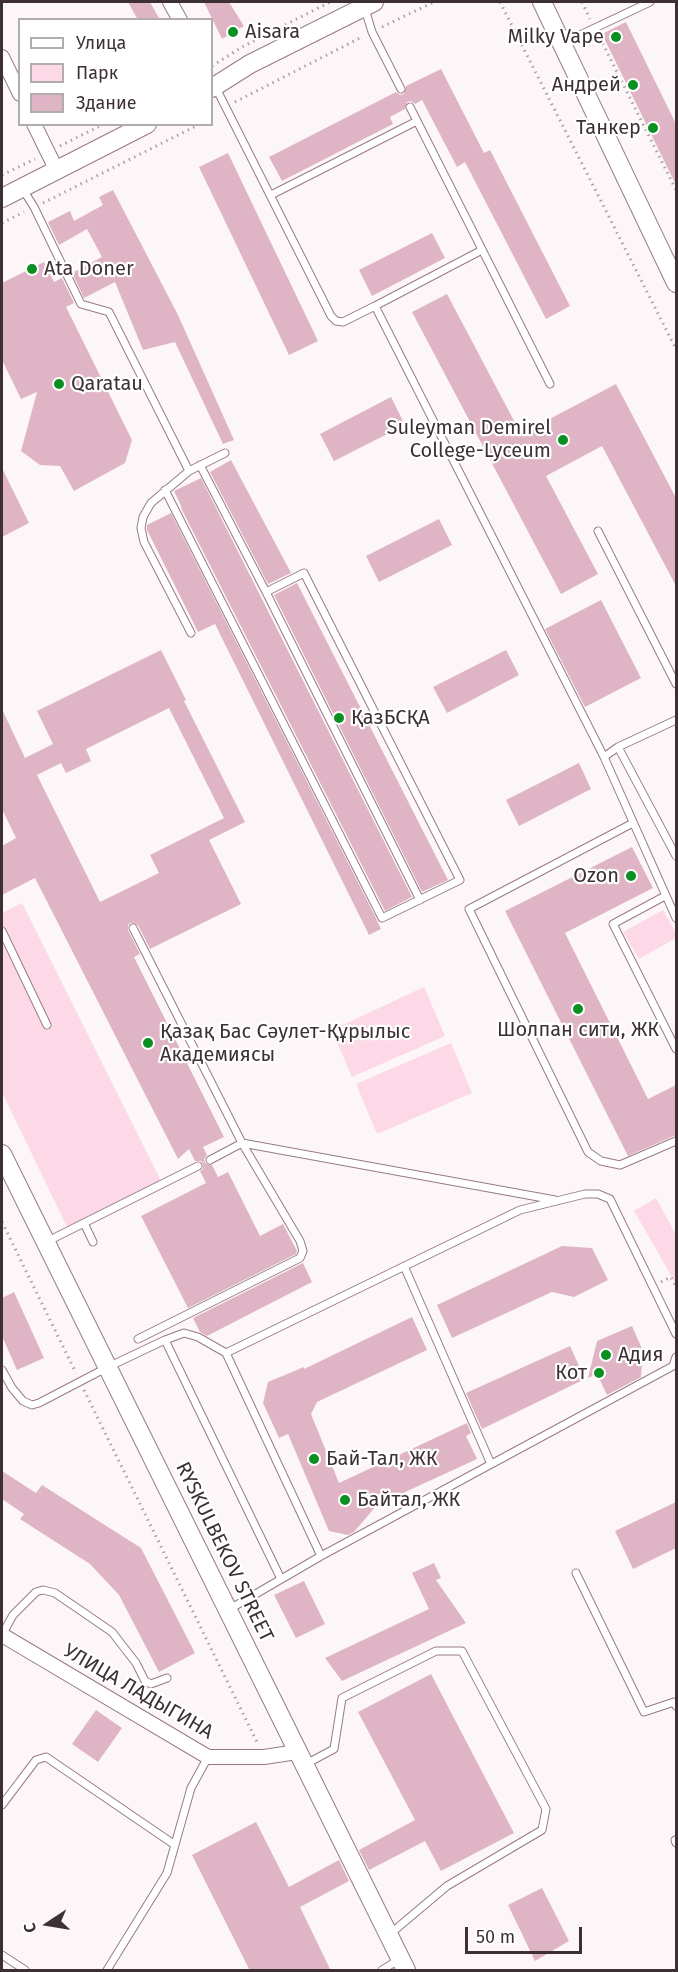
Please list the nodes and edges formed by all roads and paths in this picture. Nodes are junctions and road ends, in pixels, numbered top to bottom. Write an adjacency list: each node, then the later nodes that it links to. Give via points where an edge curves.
1 (170, 2): 9 (street)
2 (330, 2): 14 (path)
3 (434, 2): 11 (path)
4 (500, 2): 35 (path)
5 (542, 2): 12 (street)
6 (582, 2): 10 (path)
7 (650, 2): 10 (lane)
8 (367, 3): 11 (lane); 15 (street)
9 (179, 18)
10 (594, 28): 12 (lane); 26 (path)
11 (372, 32): 16 (lane); 19 (path)
12 (562, 43): 32 (street)
13 (2, 57): 17 (street)
14 (213, 65)
15 (213, 85): 19 (lane)
16 (401, 89)
17 (18, 90)
18 (410, 107): 20 (lane)
19 (226, 108): 27 (lane)
20 (417, 121): 27 (lane); 31 (lane)
21 (35, 126): 24 (street)
22 (143, 126): 24 (street)
23 (196, 126): 29 (path)
24 (57, 171): 25 (street)
25 (22, 188): 28 (street); 29 (lane)
26 (676, 190)
27 (271, 195): 34 (lane, via 331,316 344,322)
28 (2, 198)
29 (34, 207): 30 (path); 39 (lane, via 81,304 109,312)
30 (2, 223)
31 (482, 250): 34 (lane); 36 (lane)
32 (672, 260): 33 (street)
33 (676, 283)
34 (375, 306): 47 (lane)
35 (676, 349)
36 (550, 384)
37 (225, 453): 38 (lane)
38 (200, 465): 39 (lane); 42 (lane)
39 (189, 471): 40 (lane)
40 (165, 490): 43 (lane, via 151,503 141,528 144,542); 51 (lane, via 382,918)
41 (598, 531): 44 (lane)
42 (266, 592): 51 (lane); 51 (lane, via 304,573 460,880)
43 (191, 633)
44 (676, 684)
45 (676, 720): 46 (lane)
46 (618, 747): 47 (lane); 49 (lane)
47 (604, 757): 48 (lane)
48 (633, 824): 50 (lane); 57 (lane, via 469,909 588,1152 601,1161 620,1165)
49 (676, 856)
50 (665, 896): 52 (lane); 56 (lane, via 613,924)
51 (420, 900)
52 (676, 918)
53 (133, 928): 58 (lane)
54 (2, 931): 55 (lane)
55 (47, 1025)
56 (676, 1048)
57 (676, 1141)
58 (242, 1143): 60 (lane); 62 (lane); 71 (lane, via 300,1241 300,1258)
59 (2, 1154): 65 (street, RYSKULBEKOV STREET)
60 (210, 1160)
61 (198, 1166): 64 (lane)
62 (560, 1201): 67 (lane, via 520,1210); 68 (lane, via 585,1194 610,1199)
63 (2, 1222): 77 (path)
64 (84, 1223): 65 (lane); 66 (lane)
65 (46, 1242): 75 (street, RYSKULBEKOV STREET)
66 (93, 1242)
67 (404, 1266): 73 (lane); 78 (lane)
68 (654, 1286): 69 (path, via 671,1277); 70 (lane)
69 (676, 1286)
70 (676, 1334)
71 (138, 1339)
72 (165, 1340): 73 (lane, via 184,1333); 75 (lane); 81 (lane)
73 (226, 1353): 79 (lane)
74 (676, 1357): 78 (lane, via 673,1366)
75 (108, 1367): 77 (lane); 82 (street, RYSKULBEKOV STREET)
76 (2, 1370): 77 (lane, via 23,1401 32,1405)
77 (80, 1382): 87 (path)
78 (491, 1464): 79 (lane)
79 (321, 1556): 81 (lane)
80 (576, 1573): 85 (lane, via 644,1712 674,1702)
81 (281, 1579): 82 (lane)
82 (228, 1610): 88 (street, RYSKULBEKOV STREET)
83 (2, 1635): 84 (lane, via 13,1615 36,1592 56,1593 112,1632 145,1681 151,1684); 86 (street, УЛИЦА ЛАДЫГИНА)
84 (167, 1678)
85 (676, 1706)
86 (208, 1757): 87 (street, УЛИЦА ЛАДЫГИНА); 90 (lane, via 191,1788)
87 (264, 1757): 88 (street, УЛИЦА ЛАДЫГИНА)
88 (300, 1759): 91 (street, RYSKULBEKOV STREET); 91 (lane, via 334,1749 342,1698 436,1651 462,1651 546,1809 542,1830 447,1886)
89 (2, 1805): 90 (lane, via 36,1760 46,1757)
90 (175, 1845): 95 (lane, via 167,1873)
91 (388, 1935): 93 (street, RYSKULBEKOV STREET)
92 (2, 1954): 94 (lane)
93 (403, 1965): 96 (lane)
94 (25, 1971)
95 (107, 1971)
96 (382, 1971)

